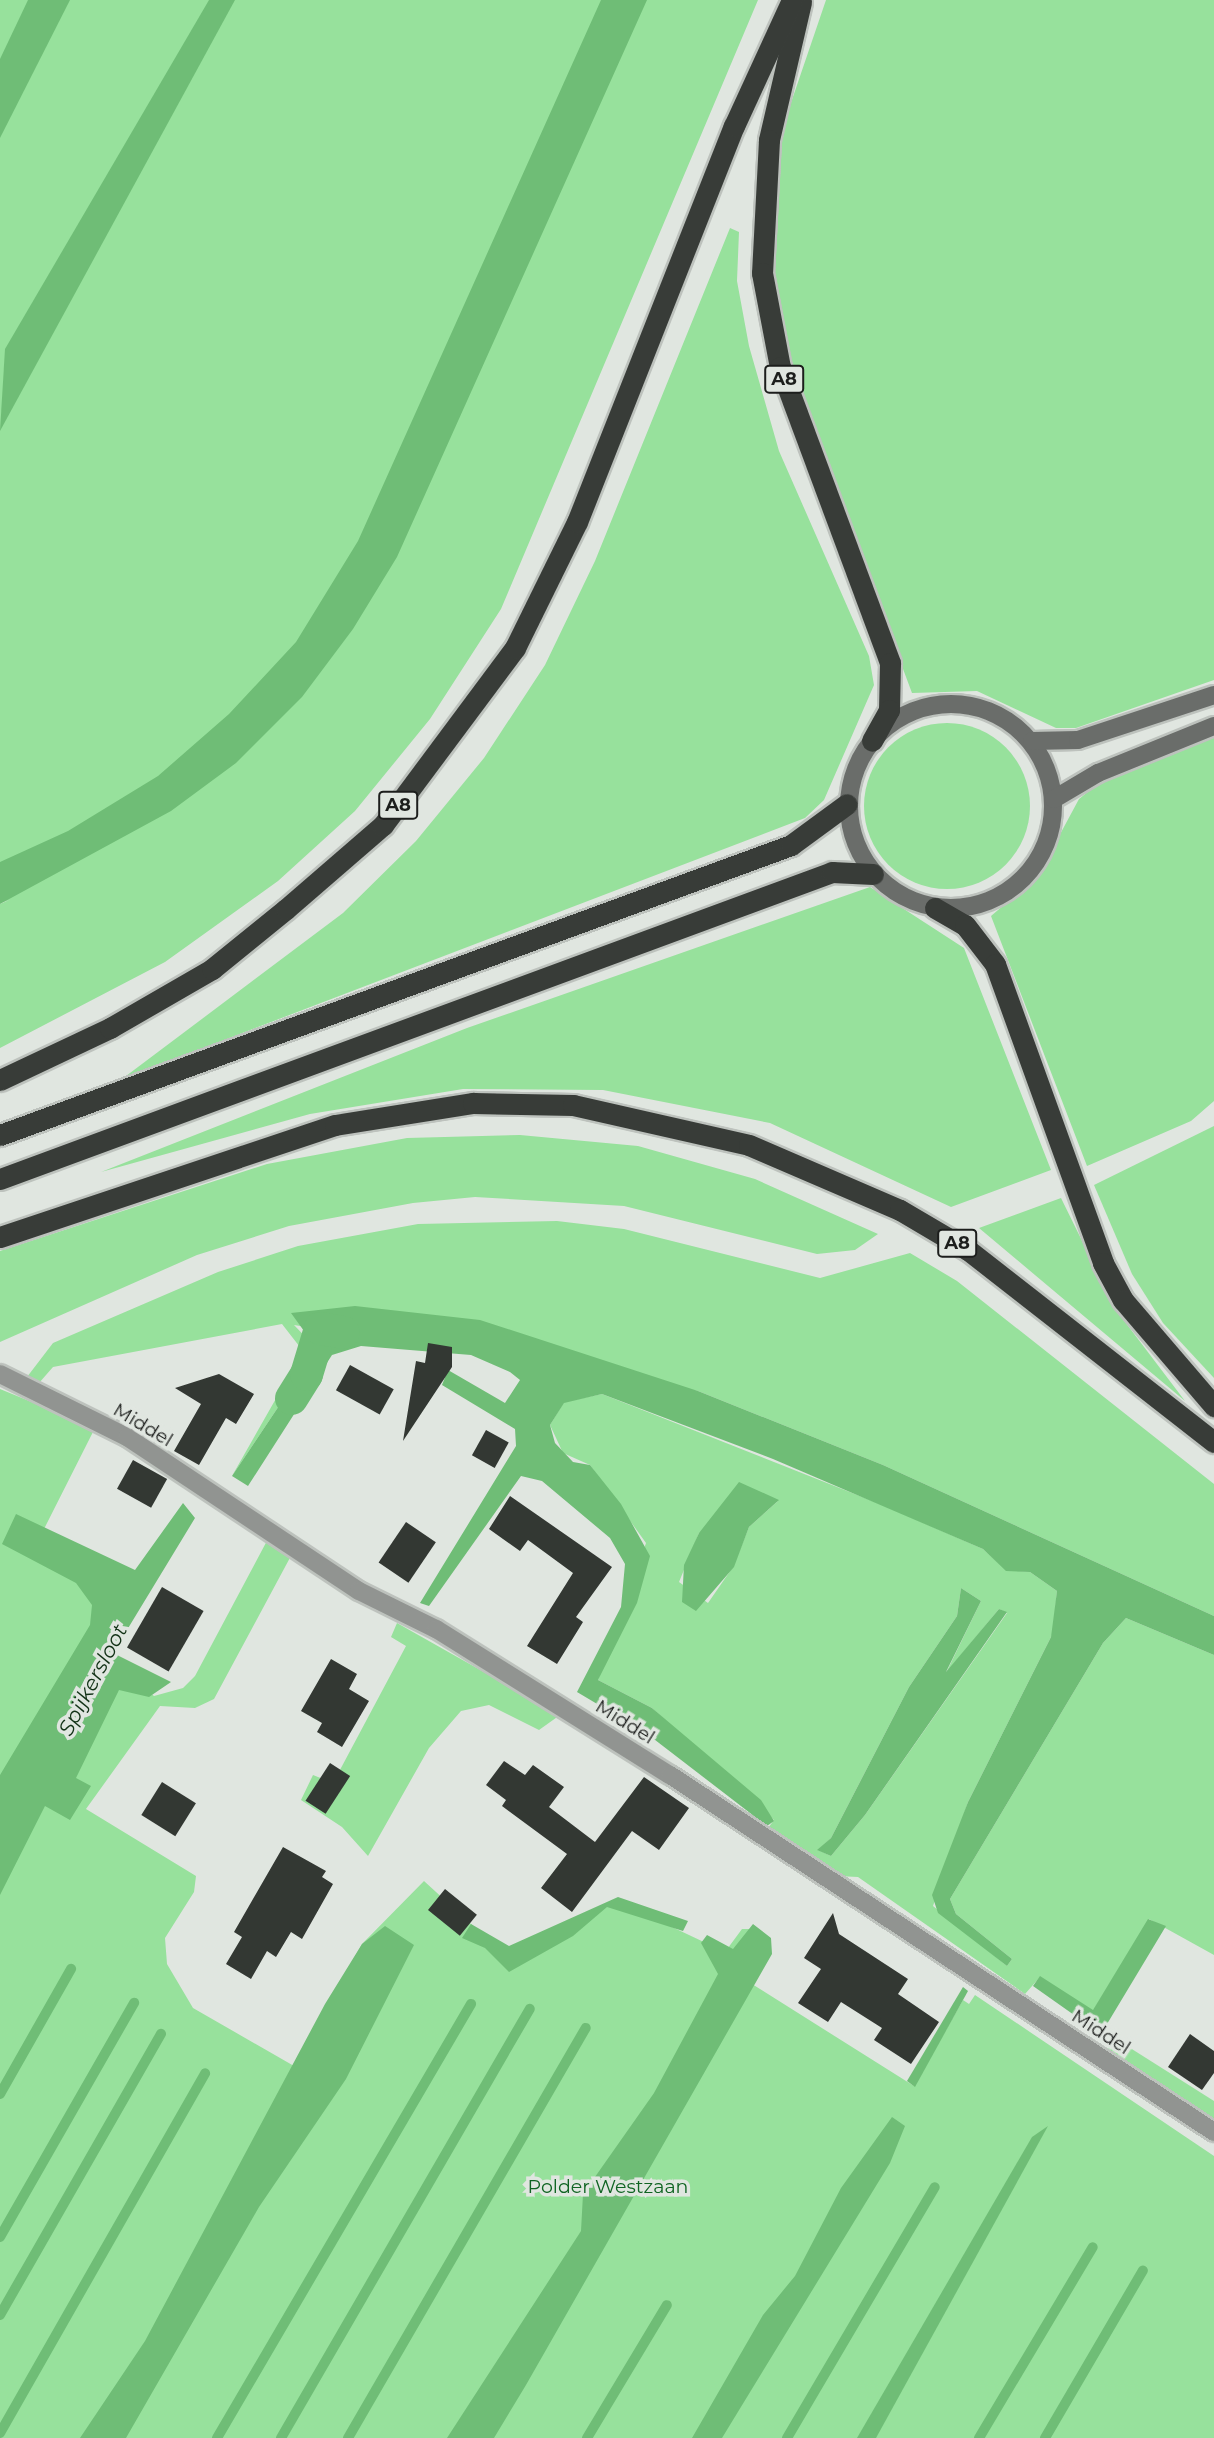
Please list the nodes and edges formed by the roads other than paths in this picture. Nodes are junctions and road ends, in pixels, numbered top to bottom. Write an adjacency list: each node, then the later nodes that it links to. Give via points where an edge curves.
1 (792, 0): 11 (highway, A8, via 734,126 577,522 516,648 383,825 212,969 110,1028)
2 (801, 0): 5 (highway, A8, via 769,140 762,273 780,367 890,663 889,710)
3 (1214, 695): 6 (street, via 1079,740)
4 (1214, 726): 7 (street, via 1098,773)
5 (872, 741): 6 (street, via 890,723 925,706 959,704 993,711); 8 (street, via 858,763)
6 (1032, 741): 7 (street)
7 (1054, 799): 10 (street, via 1052,830 1018,882 965,907)
8 (847, 804): 9 (street, via 851,836); 12 (highway, via 791,845)
9 (873, 874): 10 (street, via 905,899); 13 (highway, via 832,872)
10 (935, 908): 16 (highway, via 965,925 996,964 1103,1263 1123,1300)
11 (0, 1080)
12 (0, 1135)
13 (0, 1179)
14 (0, 1237): 17 (highway, A8, via 335,1125 473,1102 573,1105 749,1145 901,1210 968,1250)
15 (0, 1374): 18 (street, Middel, via 127,1437 359,1591 436,1629 658,1768)
16 (1214, 1406)
17 (1214, 1442)
18 (1214, 2132)

